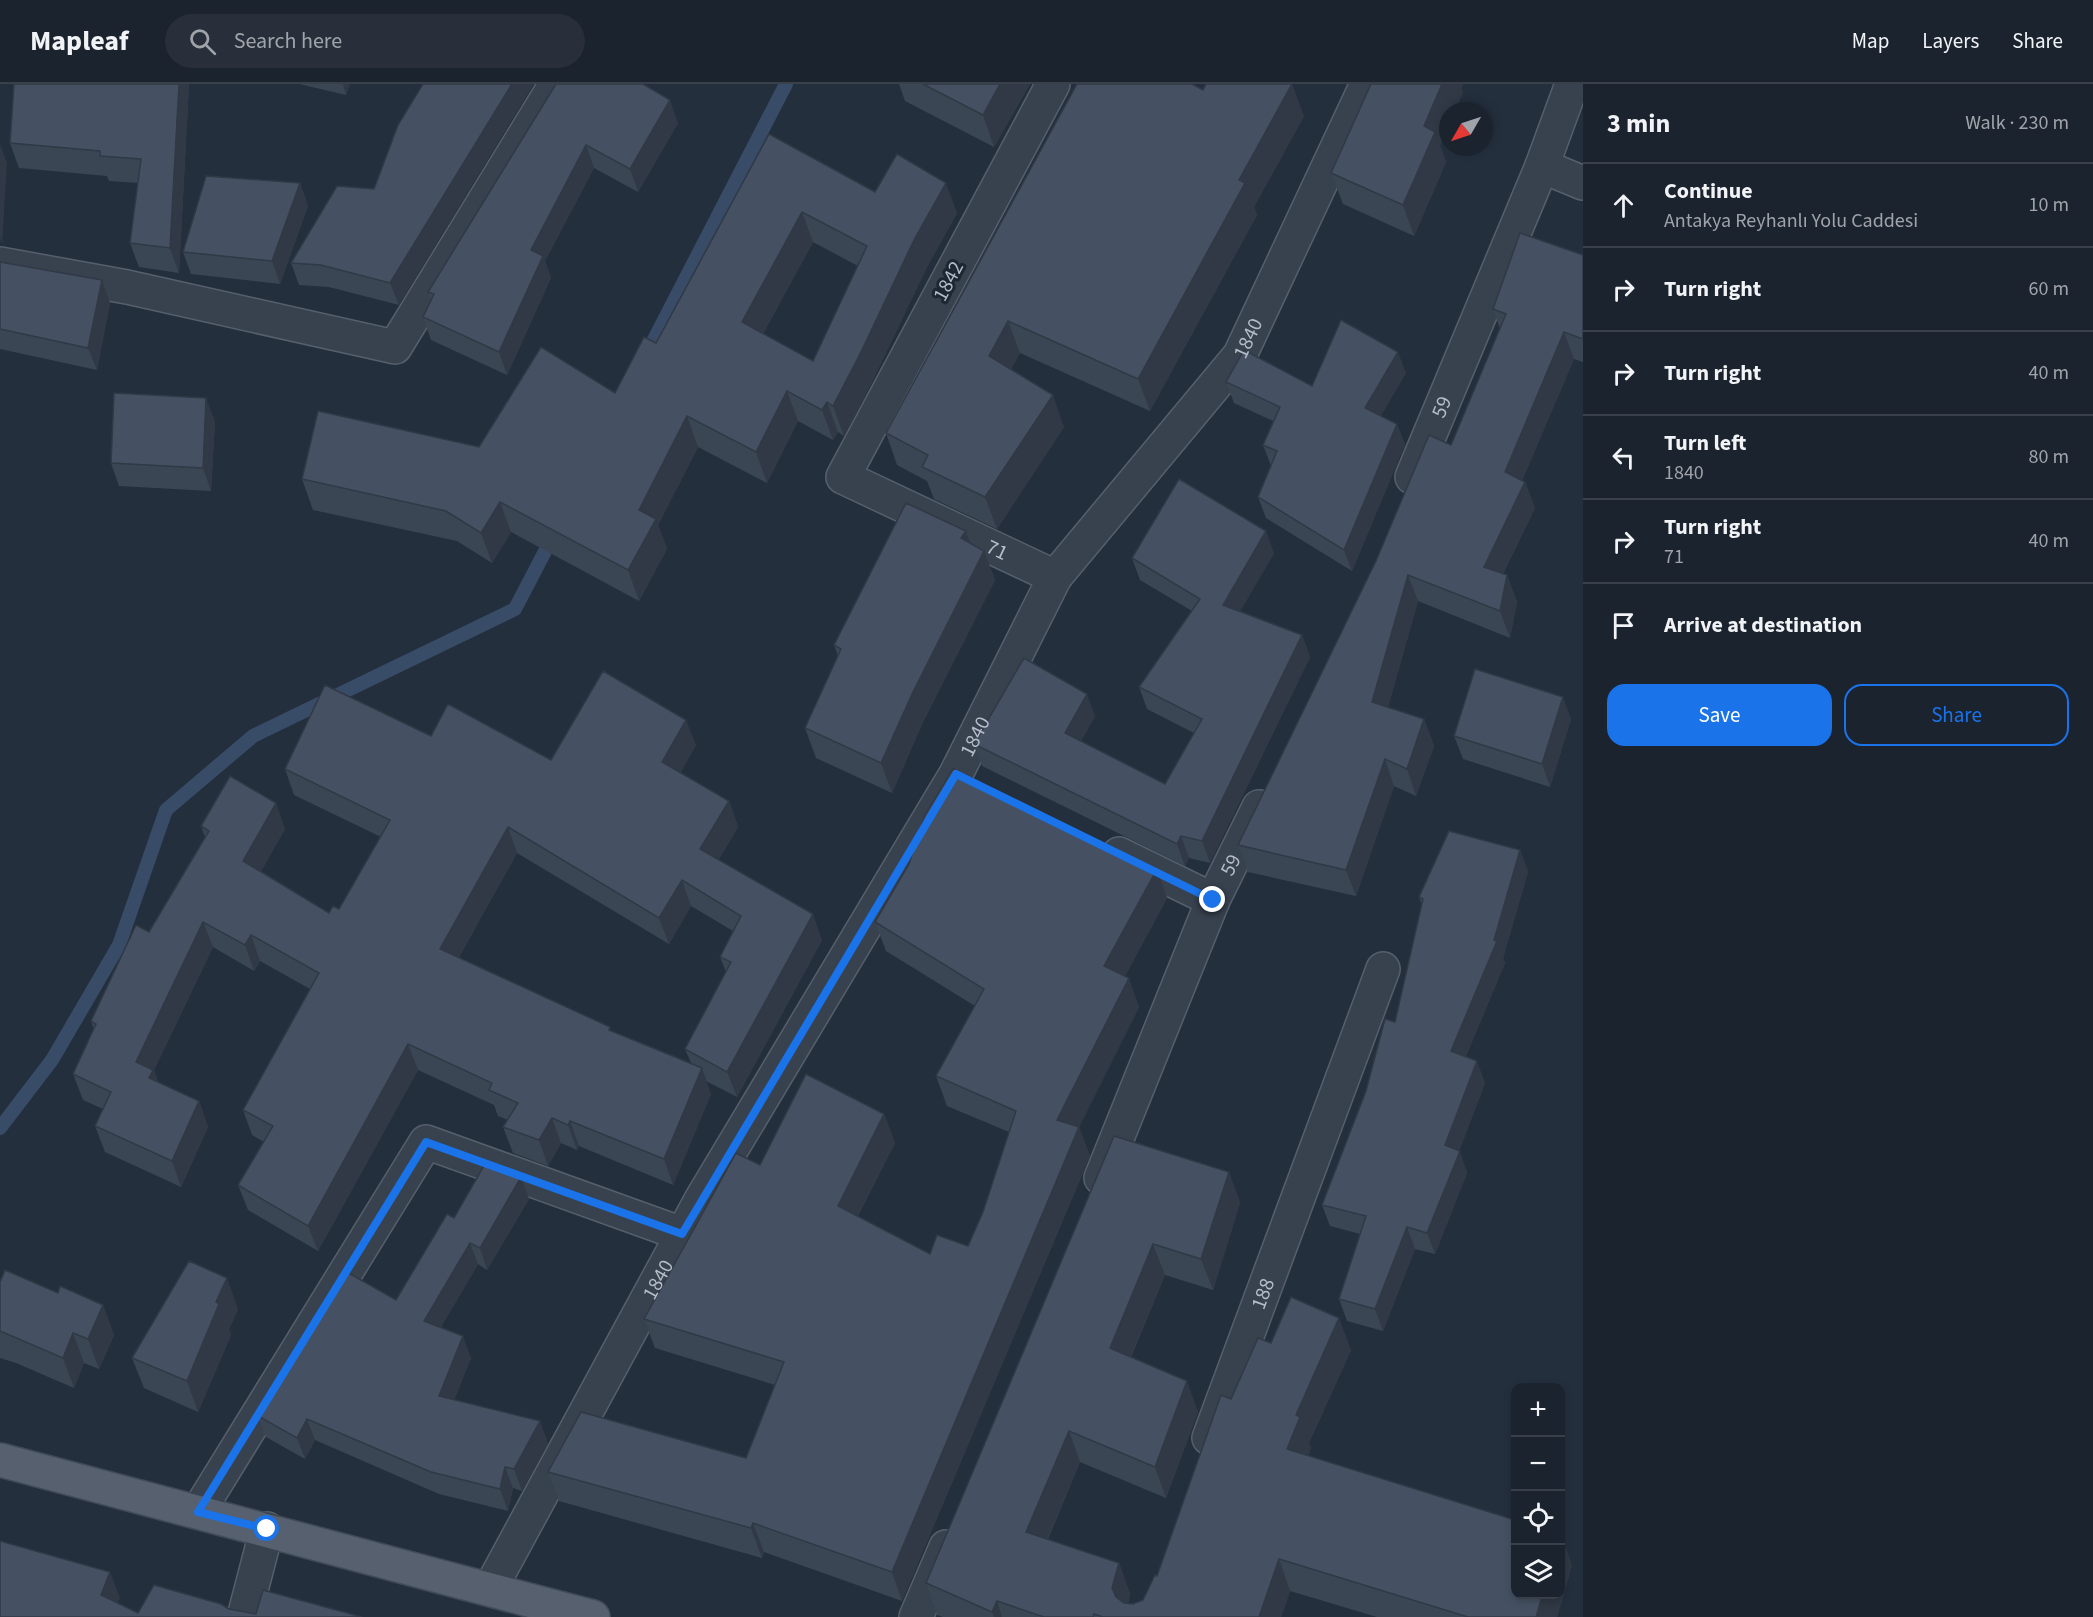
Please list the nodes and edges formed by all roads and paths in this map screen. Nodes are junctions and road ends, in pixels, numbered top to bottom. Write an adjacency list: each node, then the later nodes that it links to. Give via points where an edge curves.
1 (556, 84): 7 (street, via 395,347 127,287)
2 (1053, 84): 8 (street, 1842)
3 (1367, 84): 10 (street, 1840, via 1240,355)
4 (1572, 84): 5 (street, 59)
5 (1542, 166): 6 (street); 9 (street, 59)
6 (1583, 183)
7 (0, 264)
8 (843, 477): 10 (street, 71)
9 (1401, 503)
10 (1055, 577): 11 (street, 1840)
11 (956, 774): 13 (street); 18 (street, 1840)
12 (1270, 783): 15 (street, 59)
13 (988, 790)
14 (1095, 843): 15 (street)
15 (1213, 900): 17 (street, 59)
16 (1383, 969): 20 (street, 188)
17 (1087, 1210)
18 (682, 1234): 21 (street, via 426,1142); 24 (street, 1840)
19 (0, 1460): 21 (main road)
20 (1200, 1461)
21 (198, 1512): 23 (main road)
22 (958, 1518): 27 (street)
23 (267, 1529): 24 (main road); 26 (street)
24 (490, 1589): 25 (main road)
25 (584, 1616)
26 (244, 1617)
27 (916, 1617)

